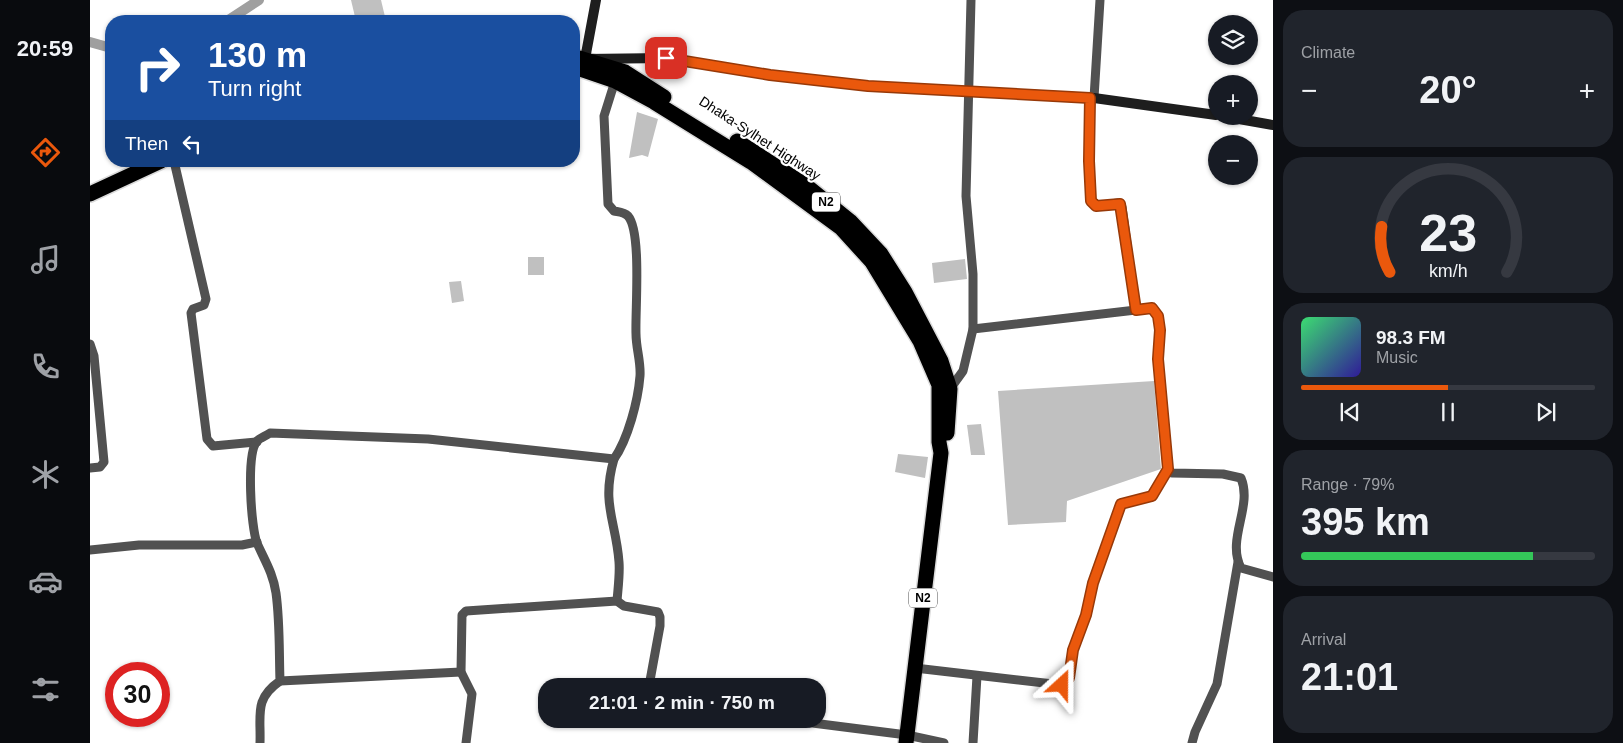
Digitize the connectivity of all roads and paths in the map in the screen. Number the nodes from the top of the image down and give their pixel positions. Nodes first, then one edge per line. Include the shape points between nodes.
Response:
1 (596, 0) edge
2 (971, 0) edge
3 (1100, 0) edge
4 (580, 51) edge
5 (580, 61) edge
6 (580, 62) edge
7 (580, 63) edge
8 (615, 81) junction
9 (969, 91) junction
10 (1092, 98) junction
11 (1208, 114) edge
12 (1258, 122) edge
13 (1273, 125) edge
14 (148, 167) edge
15 (175, 167) edge
16 (90, 194) edge
17 (1136, 310) junction
18 (973, 329) junction
19 (90, 344) edge
20 (950, 389) junction
21 (257, 442) junction
22 (941, 452) junction
23 (614, 460) junction
24 (90, 468) edge
25 (1168, 469) junction
26 (256, 542) junction
27 (90, 550) edge
28 (1238, 562) junction
29 (1273, 578) edge
30 (617, 601) junction
31 (915, 668) junction
32 (461, 672) junction
33 (977, 676) junction
34 (650, 678) edge
35 (280, 681) junction
36 (826, 726) edge
37 (906, 739) edge
38 (260, 743) edge
39 (466, 743) edge
40 (944, 743) edge
41 (973, 743) edge
42 (1192, 743) edge

1 - 4 street
2 - 9 street
3 - 10 street
5 - 9 street via 666,58 770,75 868,86
6 - 20 highway, Dhaka-Sylhet Highway / N2 via 625,72 778,167 850,220 881,254 905,292 941,361
7 - 8 highway, Dhaka-Sylhet Highway / N2
8 - 22 highway, Dhaka-Sylhet Highway / N2 via 751,162 841,228 872,262 920,342 939,385
8 - 23 street via 604,116 608,204 614,211 629,217 633,231 640,374 624,446
9 - 10 street
9 - 18 street via 966,196 973,274
10 - 11 street
10 - 17 street via 1091,201 1096,206 1118,203 1122,207
12 - 13 street
14 - 16 highway
15 - 21 street via 206,299 204,305 191,313 207,439 213,446
17 - 18 street
17 - 25 street via 1152,308 1158,316 1158,359
18 - 20 street via 963,371
19 - 24 street via 94,356 104,462 100,467
20 - 22 highway, Dhaka-Sylhet Highway / N2 via 946,444
21 - 23 street via 270,433 428,439
21 - 26 street via 253,452 250,501
22 - 31 highway, Dhaka-Sylhet Highway / N2
23 - 30 street via 607,500 619,562
25 - 28 street via 1172,473 1222,474 1242,478 1244,500 1236,541
25 - 33 street via 1152,496 1121,504 1093,583 1067,682 1062,685
26 - 27 street via 242,545 139,545
26 - 35 street via 270,566 276,592
28 - 29 street via 1241,568
28 - 42 street via 1217,684
30 - 32 street via 466,611 462,615
30 - 34 street via 624,606 658,612 660,617
31 - 33 street
31 - 37 highway, Dhaka-Sylhet Highway / N2
32 - 35 street
32 - 39 street via 472,694
33 - 41 street
35 - 38 street via 262,698
36 - 37 street
37 - 40 street

